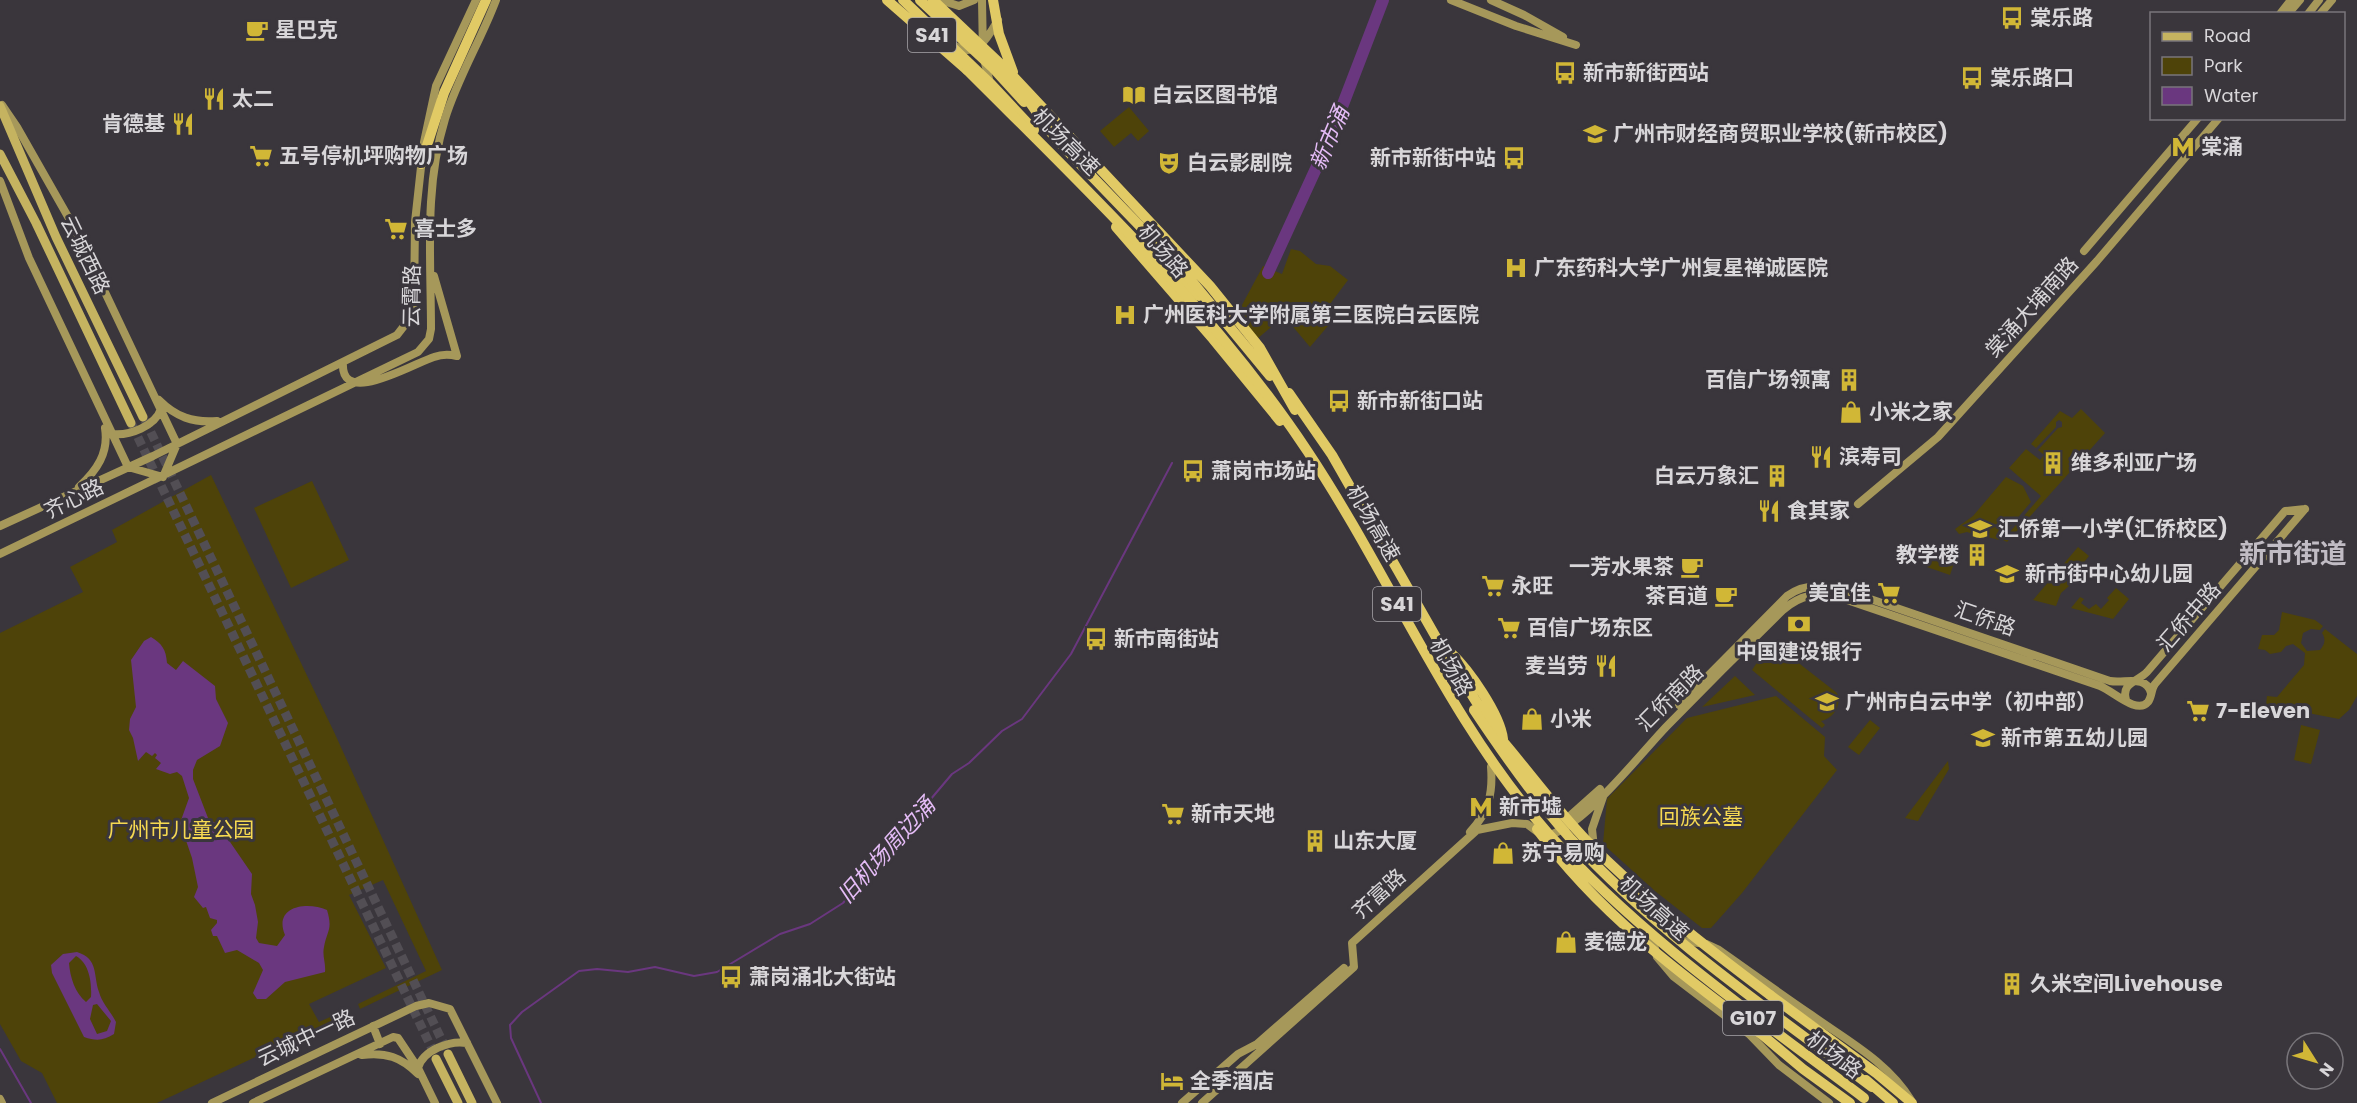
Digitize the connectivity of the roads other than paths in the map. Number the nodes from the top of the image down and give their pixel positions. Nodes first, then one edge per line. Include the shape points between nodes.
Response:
1 (476, 0) edge
2 (486, 0) edge
3 (496, 0) edge
4 (887, 0) edge
5 (897, 0) edge
6 (903, 0) edge
7 (920, 0) edge
8 (933, 0) edge
9 (940, 0) edge
10 (974, 0) edge
11 (982, 0) edge
12 (993, 0) edge
13 (998, 0) edge
14 (1451, 0) edge
15 (1491, 0) edge
16 (2319, 0) edge
17 (2332, 0) edge
18 (2297, 1) edge
19 (950, 11) junction
20 (2283, 12) edge
21 (2309, 12) edge
22 (2322, 12) edge
23 (998, 20) junction
24 (933, 27) junction
25 (982, 44) junction
26 (951, 45) junction
27 (967, 70) junction
28 (990, 83) junction
29 (1023, 88) junction
30 (1007, 101) junction
31 (0, 104) edge
32 (2196, 120) edge
33 (2216, 120) edge
34 (0, 154) edge
35 (421, 164) junction
36 (0, 181) edge
37 (2084, 251) dead end
38 (431, 267) junction
39 (1230, 323) junction
40 (343, 363) junction
41 (356, 384) junction
42 (156, 398) junction
43 (161, 409) junction
44 (1295, 410) junction
45 (237, 414) junction
46 (143, 417) tunnel mouth
47 (104, 418) junction
48 (131, 423) tunnel mouth
49 (112, 434) junction
50 (177, 444) junction
51 (153, 456) joint
52 (128, 467) junction
53 (163, 477) junction
54 (73, 493) junction
55 (1858, 504) dead end
56 (0, 526) edge
57 (0, 554) edge
58 (1824, 590) junction
59 (2133, 681) junction
60 (2151, 693) junction
61 (2126, 700) junction
62 (1474, 710) junction
63 (1484, 749) junction
64 (1491, 766) junction
65 (1605, 792) junction
66 (1564, 825) junction
67 (1546, 836) junction
68 (1557, 849) junction
69 (1596, 861) junction
70 (1653, 940) junction
71 (1684, 941) junction
72 (373, 1026) junction
73 (467, 1043) junction
74 (380, 1044) junction
75 (448, 1054) tunnel mouth
76 (353, 1056) junction
77 (436, 1059) tunnel mouth
78 (418, 1068) junction
79 (424, 1081) junction
80 (1870, 1083) junction
81 (1861, 1101) edge
82 (1184, 1102) edge
83 (212, 1103) edge
84 (253, 1103) edge
85 (435, 1103) edge
86 (458, 1103) edge
87 (472, 1103) edge
88 (497, 1103) edge
89 (1202, 1103) edge
90 (1829, 1103) edge
91 (1893, 1103) edge
92 (1912, 1103) edge

1 - 35 main road, 云霄路 via 436,86
2 - 35 highway via 444,93
3 - 38 main road, 云霄路 via 459,82 441,134 430,201
4 - 27 highway
5 - 27 highway, 机场高速 / S41
6 - 24 highway, 机场路
7 - 39 highway, bridge via 992,67 1151,247
8 - 44 highway, bridge via 1011,74 1210,286 1260,348
9 - 10 main road via 959,6
9 - 19 main road
11 - 25 main road
12 - 44 highway, 机场高速 / S41, bridge via 999,34 1012,69 1043,123 1204,295
13 - 23 main road
14 - 15 main road via 1576,45
16 - 21 main road
17 - 22 main road
18 - 20 main road
19 - 24 highway via 947,24
19 - 25 main road
23 - 25 main road
23 - 29 main road via 998,35 1008,64
24 - 26 highway, 机场路
25 - 26 main road via 969,51
25 - 28 main road
25 - 29 main road
26 - 28 highway, 机场路
27 - 63 highway, 机场高速 / S41, bridge via 1172,278 1253,375 1335,495 1438,678
28 - 30 highway, 机场路
29 - 30 highway via 1006,83 1002,90
29 - 39 main road, 机场路 via 1175,254
30 - 64 highway, 机场路 via 1213,339 1293,438 1342,515 1448,701
31 - 42 main road via 75,229
31 - 46 main road, 云城西路 via 42,206
32 - 37 main road, 棠涌大埔南路
33 - 55 main road, 棠涌大埔南路 via 2097,261 1938,437
34 - 48 main road, 云城西路
35 - 40 main road, 云霄路 via 415,222 416,293 411,317 397,335
36 - 47 main road via 29,258
38 - 41 main road, 云霄路 via 431,329 425,346
38 - 41 main road via 457,356 432,357 383,378
39 - 66 highway, 机场路 via 1318,432 1442,646 1463,666 1492,710 1503,745
40 - 41 main road via 346,379
40 - 45 main road, 云霄路
41 - 53 main road, 云霄路
42 - 43 main road
42 - 45 main road via 175,414 192,420 222,420
43 - 49 main road via 152,422 130,432
43 - 50 main road
44 - 62 highway, 机场高速 / S41 via 1349,493
45 - 50 main road, 云霄路
47 - 49 main road
47 - 54 main road via 104,454
49 - 52 main road
50 - 51 main road, 云霄路
50 - 53 main road
51 - 52 main road, 齐心路
52 - 53 main road
52 - 54 main road, 齐心路
53 - 57 main road, 齐心路
54 - 56 main road, 齐心路
58 - 59 main road, 汇侨路 via 1860,595 2110,681
58 - 61 main road, 汇侨路 via 2100,686
58 - 65 main road, 汇侨南路 via 1801,597 1783,610
58 - 66 main road, 汇侨南路 via 1802,588 1780,603
59 - 60 main road via 2146,683
59 - 60 main road, 汇侨中路 via 2144,675 2285,511 2305,509
59 - 61 main road via 2126,687
60 - 61 main road via 2148,702 2140,707
62 - 91 highway, 机场高速 / S41, bridge via 1554,819 1625,893 1716,969
62 - 92 highway, bridge via 1604,857 1696,939
63 - 81 highway, 机场高速 / S41, bridge via 1547,832 1596,883 1644,927
63 - 81 highway, bridge via 1545,841 1586,888 1669,963 1803,1069
64 - 67 highway, 机场路
64 - 82 main road, 齐富路 via 1492,795 1474,828 1349,942 1349,963
65 - 66 main road, 汇侨南路
65 - 69 main road via 1592,829
66 - 67 main road, 汇侨南路
66 - 69 highway, 机场路
67 - 68 highway, 机场路
68 - 70 highway, 机场路
68 - 89 main road, 齐富路 via 1532,826 1506,823 1476,830 1352,943 1354,967
69 - 71 highway, 机场路
70 - 81 highway, 机场路 / G107
70 - 90 main road via 1661,963 1673,976 1749,1034 1779,1065
71 - 80 highway, 机场路 / G107
71 - 92 main road via 1719,950 1839,1033 1891,1072
72 - 73 main road, 云城中一路 via 429,1003 450,1009
72 - 74 main road
72 - 83 main road, 云城中一路
73 - 78 main road via 452,1042 427,1054
73 - 88 main road
74 - 76 main road, 云城中一路
74 - 78 main road via 398,1038
75 - 87 main road
76 - 79 main road via 377,1053 396,1057
76 - 84 main road, 云城中一路
77 - 86 main road
78 - 79 main road
79 - 85 main road
80 - 91 highway, 机场路 / G107
80 - 92 main road

